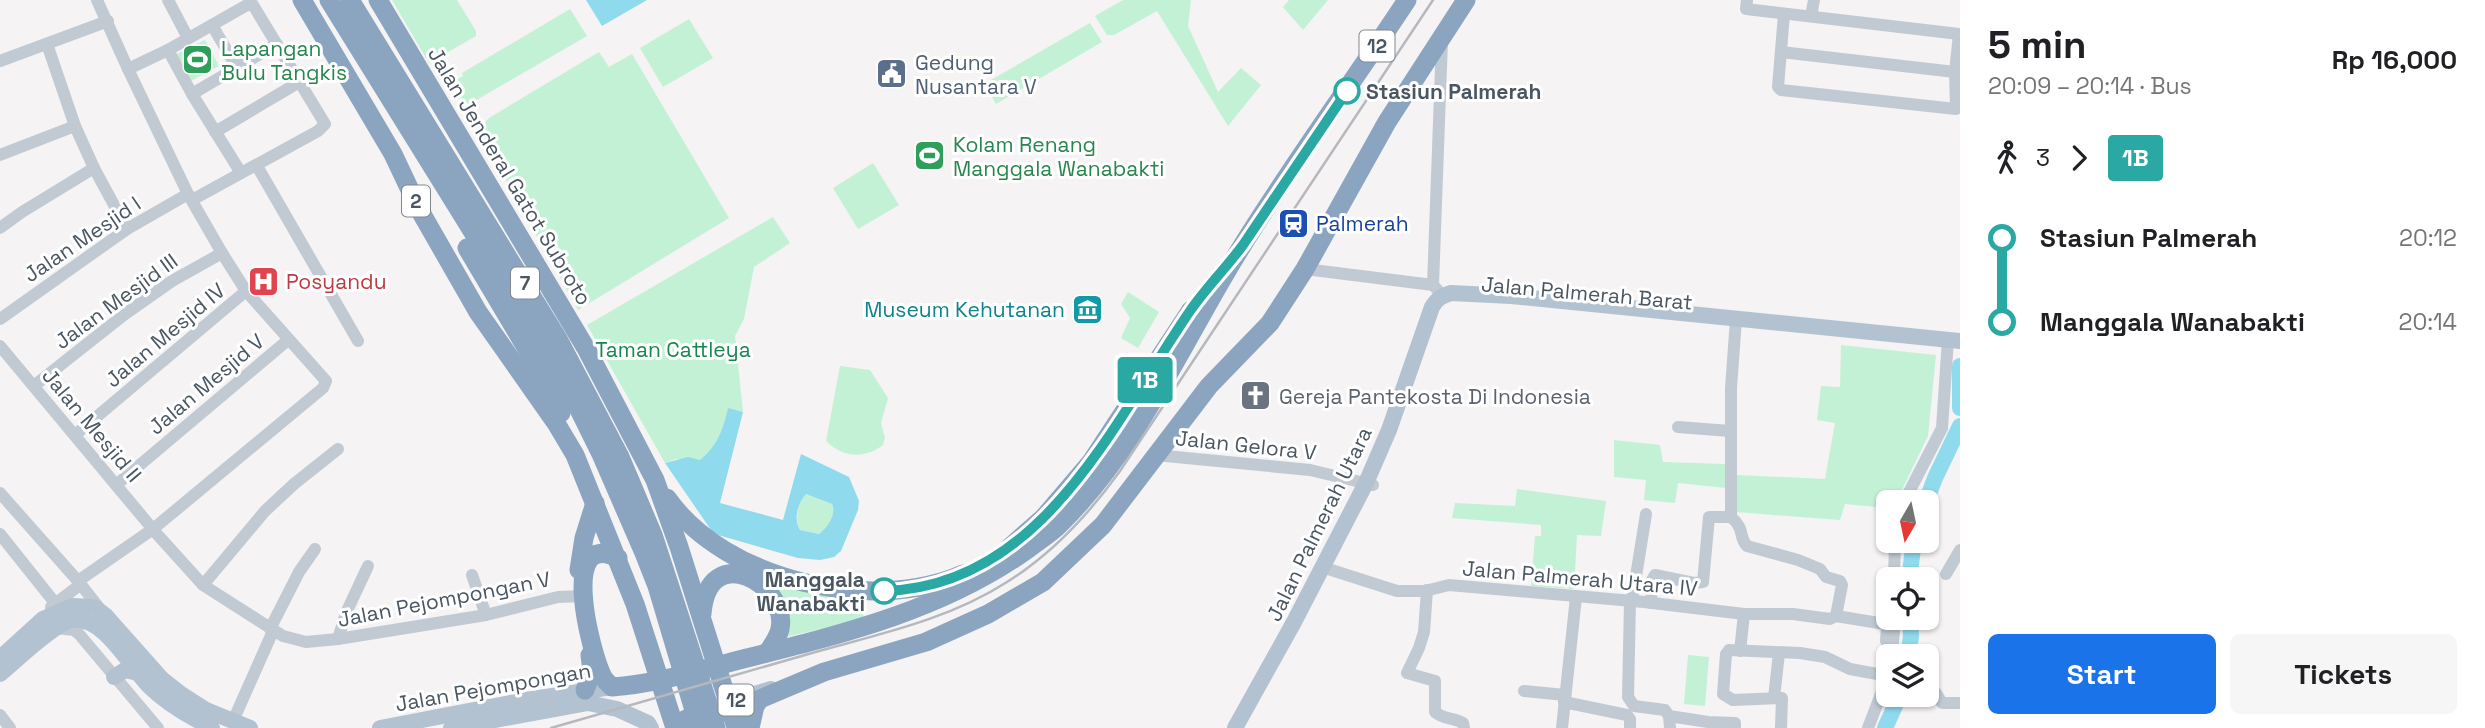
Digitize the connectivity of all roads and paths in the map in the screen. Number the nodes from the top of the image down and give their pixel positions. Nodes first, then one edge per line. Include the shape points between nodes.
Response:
1 (97, 0) edge
2 (168, 0) edge
3 (302, 0) edge
4 (329, 0) edge
5 (351, 0) edge
6 (378, 0) edge
7 (1407, 0) edge
8 (1466, 0) edge
9 (1814, 0) edge
10 (246, 3) edge
11 (1746, 5) edge
12 (1784, 14) junction
13 (1811, 16) junction
14 (108, 20) junction
15 (212, 24) junction
16 (1960, 34) edge
17 (188, 38) junction
18 (1442, 39) junction
19 (47, 44) junction
20 (277, 44) junction
21 (168, 50) junction
22 (1781, 52) junction
23 (0, 61) edge
24 (237, 68) junction
25 (128, 69) junction
26 (1955, 72) junction
27 (376, 77) junction
28 (301, 81) junction
29 (192, 94) junction
30 (75, 126) junction
31 (215, 132) junction
32 (0, 155) edge
33 (257, 166) junction
34 (94, 168) junction
35 (241, 173) junction
36 (190, 197) junction
37 (0, 228) edge
38 (127, 229) junction
39 (222, 253) junction
40 (1305, 269) junction
41 (1438, 291) junction
42 (246, 292) junction
43 (1438, 312) joint
44 (0, 319) edge
45 (1736, 323) junction
46 (288, 340) junction
47 (358, 341) dead end
48 (1954, 344) edge
49 (0, 346) edge
50 (1417, 359) junction
51 (35, 385) junction
52 (1678, 427) dead end
53 (1730, 431) junction
54 (75, 435) junction
55 (338, 449) dead end
56 (575, 455) junction
57 (1155, 455) junction
58 (655, 480) junction
59 (1370, 484) junction
60 (116, 485) junction
61 (1910, 490) edge
62 (0, 493) edge
63 (595, 503) junction
64 (1646, 514) dead end
65 (1731, 517) junction
66 (153, 529) junction
67 (0, 534) edge
68 (315, 549) dead end
69 (1960, 550) edge
70 (618, 558) junction
71 (1001, 561) junction
72 (368, 566) dead end
73 (1327, 568) junction
74 (1946, 574) dead end
75 (472, 575) dead end
76 (80, 582) junction
77 (663, 584) junction
78 (203, 585) junction
79 (1427, 590) junction
80 (580, 596) junction
81 (1576, 597) junction
82 (1631, 601) junction
83 (55, 603) junction
84 (1651, 603) junction
85 (1744, 614) junction
86 (486, 615) junction
87 (96, 616) junction
88 (1836, 616) junction
89 (702, 617) junction
90 (50, 624) junction
91 (272, 630) junction
92 (338, 639) junction
93 (1888, 644) edge
94 (1740, 651) junction
95 (767, 653) junction
96 (1779, 653) junction
97 (0, 658) edge
98 (824, 672) junction
99 (138, 673) junction
100 (0, 674) edge
101 (1876, 676) edge
102 (114, 677) junction
103 (612, 687) junction
104 (585, 690) junction
105 (1524, 691) dead end
106 (1774, 698) junction
107 (1939, 698) edge
108 (1564, 699) junction
109 (1732, 699) junction
110 (1253, 702) junction
111 (1960, 703) edge
112 (1876, 707) edge
113 (0, 715) edge
114 (233, 721) junction
115 (1669, 722) edge
116 (650, 726) edge
117 (1735, 726) edge
118 (10, 728) edge
119 (158, 728) edge
120 (212, 728) edge
121 (250, 728) edge
122 (380, 728) edge
123 (450, 728) edge
124 (675, 728) edge
125 (700, 728) edge
126 (716, 728) edge
127 (736, 728) edge
128 (749, 728) edge
129 (1235, 728) edge
130 (1242, 728) edge
131 (1464, 728) edge
132 (1562, 728) edge
133 (1630, 728) edge
134 (1781, 728) edge
135 (1868, 728) edge

1 - 14 street
2 - 17 street
3 - 56 highway, 2 via 478,312
4 - 27 highway, 7
5 - 77 highway, 7 via 558,339 620,457 653,535
6 - 58 highway, Jalan Jenderal Gatot Subroto via 587,350
7 - 71 highway, 12 via 1241,246 1131,436 1092,491 1057,528
8 - 18 highway, 12
9 - 13 street
10 - 15 street
10 - 20 street via 256,6
11 - 12 street
12 - 13 street
12 - 22 street
13 - 16 street
14 - 19 street
14 - 25 street
15 - 17 street
15 - 24 street
16 - 26 street
17 - 21 street
18 - 40 highway, 12 via 1387,122
18 - 41 street
19 - 23 street
19 - 30 street
20 - 24 street
20 - 28 street
21 - 25 street
21 - 29 street
22 - 26 street
22 - 26 street via 1778,87 1782,90 1953,110 1957,107
24 - 29 street
25 - 36 street
27 - 56 highway via 399,128 543,376
27 - 77 highway, 7 via 564,379
28 - 31 street
28 - 33 street, Jalan Mesjid I via 325,126
29 - 31 street
30 - 32 street
30 - 34 street
31 - 35 street
33 - 35 street, Jalan Mesjid I
33 - 47 street
34 - 37 street
34 - 38 street
35 - 36 street, Jalan Mesjid I
36 - 38 street, Jalan Mesjid I
36 - 39 street
38 - 44 street, Jalan Mesjid I
39 - 42 street
39 - 51 street, Jalan Mesjid III via 124,314
40 - 41 street
40 - 57 highway, 12 via 1270,323 1209,386
41 - 45 main road, Jalan Palmerah Barat
41 - 50 main road, Jalan Palmerah Utara
42 - 46 street
42 - 54 street, Jalan Mesjid IV
43 - 45 main road, Jalan Palmerah Barat via 1454,303
43 - 50 main road, Jalan Palmerah Utara
45 - 48 main road, Jalan Palmerah Barat
45 - 53 street
46 - 60 street, Jalan Mesjid V
46 - 66 street via 326,381 323,388
48 - 61 street via 1942,428
49 - 51 street, Jalan Mesjid II
50 - 59 main road, Jalan Palmerah Utara
51 - 54 street, Jalan Mesjid II
52 - 53 street
53 - 65 street
54 - 60 street, Jalan Mesjid II
55 - 78 street via 265,511
56 - 63 highway, 2
57 - 59 street, Jalan Gelora V via 1310,470
57 - 98 highway, 12 via 1103,524 1043,582 926,642
58 - 71 highway via 685,520 716,547 798,580 846,588 912,590
58 - 89 highway, Jalan Jenderal Gatot Subroto
59 - 73 main road, Jalan Palmerah Utara
60 - 66 street, Jalan Mesjid II
62 - 76 street
63 - 70 highway, 2
63 - 80 highway via 582,550
64 - 82 street
65 - 84 street via 1709,517 1703,582 1655,575
65 - 88 street via 1740,526 1747,546 1798,560 1840,581
66 - 76 street
66 - 78 street, Jalan Mesjid II
67 - 83 street
68 - 91 street
69 - 74 street
70 - 80 highway via 598,553 587,560
70 - 124 highway, 2
71 - 95 highway, 12 via 928,605
72 - 92 street
73 - 79 street, Jalan Palmerah Utara IV via 1397,591
73 - 110 main road, Jalan Palmerah Utara
75 - 86 street
76 - 83 street
76 - 87 street
77 - 125 highway, 7
77 - 126 highway, 7
78 - 91 street, Jalan Pejompongan V
79 - 81 street, Jalan Palmerah Utara IV via 1449,585
79 - 131 street via 1424,632 1407,673 1434,680 1435,712 1459,720
80 - 86 street, Jalan Pejompongan V via 547,599
80 - 103 highway via 601,673
80 - 104 highway via 592,664
81 - 82 street, Jalan Palmerah Utara IV
81 - 108 street
82 - 84 street, Jalan Palmerah Utara IV
82 - 115 street via 1628,697 1634,706 1663,709
83 - 90 street via 47,611
84 - 85 street, Jalan Palmerah Utara IV
85 - 88 street, Jalan Palmerah Utara IV
85 - 94 street
86 - 92 street, Jalan Pejompongan V
87 - 90 main road via 87,605 72,606
87 - 99 main road
87 - 114 main road via 162,679 206,710
88 - 93 street, Jalan Palmerah Utara IV via 1885,624
89 - 95 highway via 707,588 715,579 731,573 755,581 774,599 779,617 778,635
89 - 127 highway, Jalan Jenderal Gatot Subroto
90 - 97 main road
90 - 100 main road
90 - 102 street via 74,629
91 - 92 street, Jalan Pejompongan V via 306,642
91 - 114 street
94 - 96 street
94 - 109 street via 1730,649 1726,654 1722,692
95 - 103 highway, 12 via 634,686
96 - 101 street via 1825,657 1843,668
96 - 106 street
98 - 116 main road, 12
98 - 128 highway via 760,699
99 - 102 main road via 125,670
99 - 120 main road via 187,715
102 - 119 street
103 - 104 main road, Jalan Pejompongan
104 - 122 main road, Jalan Pejompongan
105 - 108 street
106 - 109 street
106 - 134 street via 1783,700
107 - 111 street via 1942,703
108 - 132 street
108 - 133 street via 1627,715
109 - 117 street
110 - 129 main road, Jalan Palmerah Utara
110 - 130 main road, Jalan Palmerah Utara
112 - 135 street
113 - 118 street
114 - 121 main road
115 - 117 street
116 - 123 main road, Jalan Pejompongan via 617,709 588,703
124 - 128 highway via 679,722 724,711 738,713

